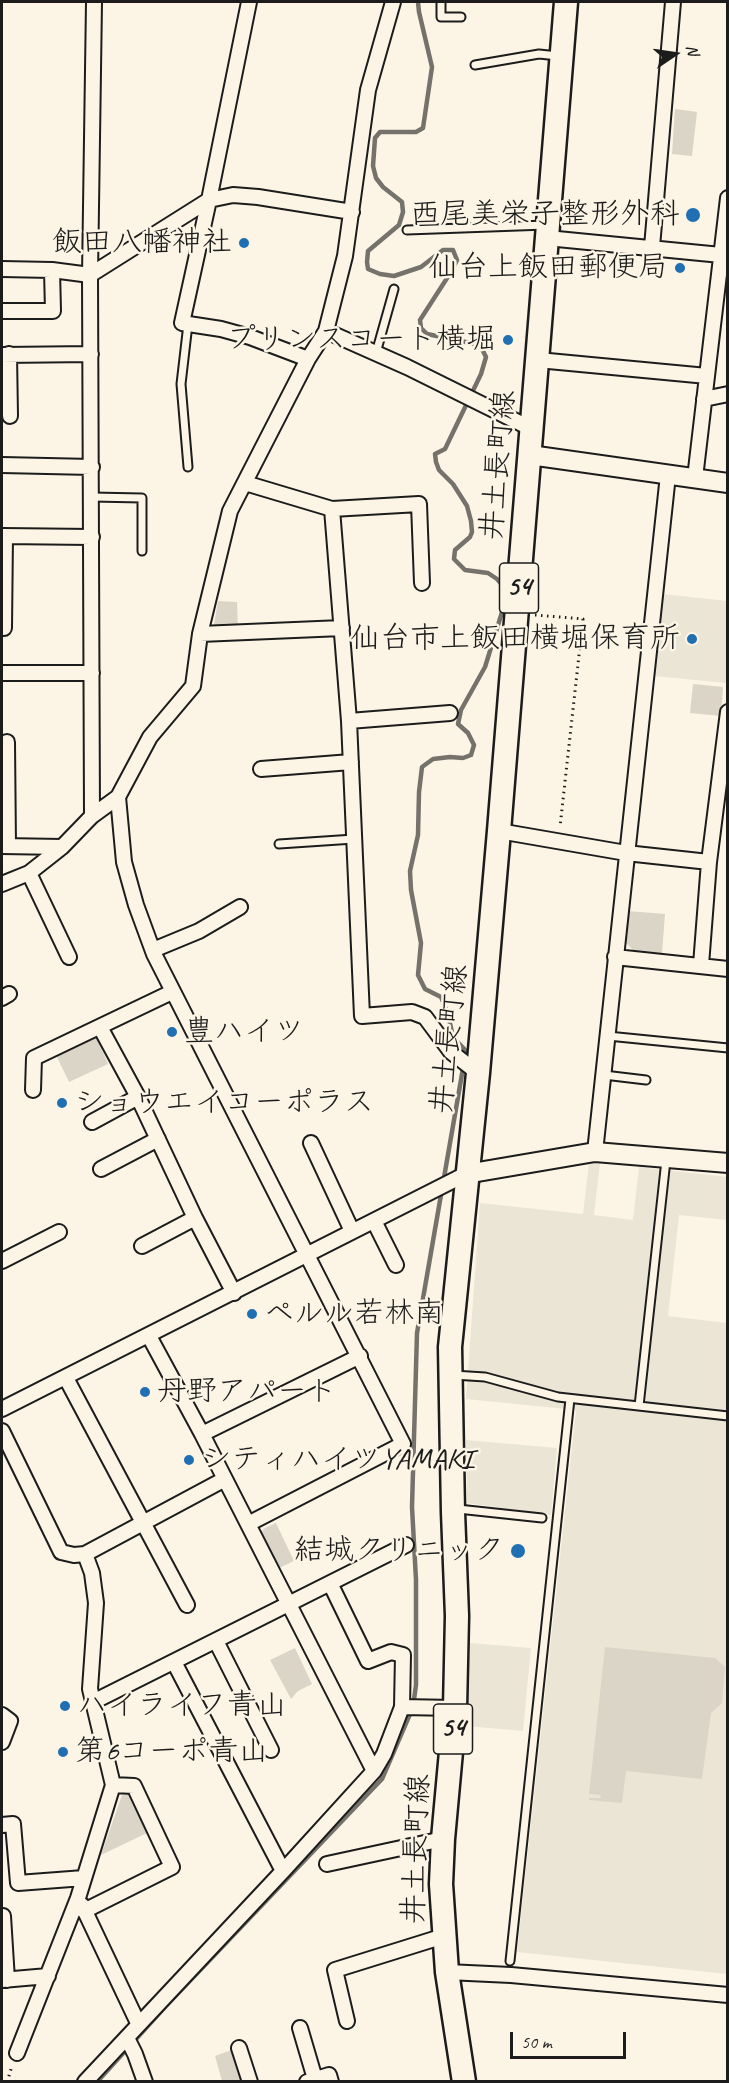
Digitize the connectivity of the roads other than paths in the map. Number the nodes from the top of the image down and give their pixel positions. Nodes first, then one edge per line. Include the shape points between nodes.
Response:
1 (93, 2) edge
2 (249, 2) edge
3 (393, 2) edge
4 (441, 2) edge
5 (566, 2) edge
6 (673, 2) edge
7 (461, 17) dead end
8 (561, 56) junction
9 (475, 65) dead end
10 (728, 198) edge
11 (209, 200) junction
12 (352, 212) junction
13 (407, 230) dead end
14 (548, 231) junction
15 (652, 247) junction
16 (721, 255) junction
17 (2, 269) edge
18 (52, 270) junction
19 (90, 275) junction
20 (394, 289) dead end
21 (2, 310) edge
22 (188, 324) junction
23 (326, 331) junction
24 (376, 353) junction
25 (91, 354) junction
26 (5, 355) edge
27 (308, 359) junction
28 (538, 360) junction
29 (707, 376) junction
30 (728, 394) edge
31 (704, 399) junction
32 (10, 416) dead end
33 (532, 429) junction
34 (530, 455) junction
35 (2, 465) edge
36 (92, 467) junction
37 (188, 467) dead end
38 (668, 474) junction
39 (695, 478) junction
40 (244, 483) junction
41 (728, 483) edge
42 (92, 497) junction
43 (332, 509) junction
44 (3, 536) edge
45 (92, 537) junction
46 (142, 550) dead end
47 (422, 583) dead end
48 (3, 607) edge
49 (4, 628) dead end
50 (342, 628) junction
51 (200, 634) junction
52 (2, 673) edge
53 (92, 673) junction
54 (728, 712) edge
55 (450, 713) dead end
56 (727, 717) edge
57 (349, 721) junction
58 (7, 742) dead end
59 (351, 762) junction
60 (261, 769) dead end
61 (5, 770) edge
62 (723, 784) edge
63 (118, 798) junction
64 (92, 816) junction
65 (499, 831) junction
66 (354, 839) junction
67 (279, 844) dead end
68 (5, 846) edge
69 (62, 847) junction
70 (626, 853) junction
71 (709, 862) junction
72 (29, 873) junction
73 (2, 884) edge
74 (240, 907) dead end
75 (153, 950) junction
76 (69, 957) dead end
77 (615, 957) junction
78 (700, 965) junction
79 (728, 969) edge
80 (172, 992) junction
81 (100, 1027) junction
82 (608, 1036) junction
83 (728, 1048) edge
84 (475, 1072) junction
85 (604, 1075) junction
86 (646, 1080) dead end
87 (33, 1090) dead end
88 (138, 1097) junction
89 (92, 1122) dead end
90 (158, 1139) junction
91 (311, 1143) dead end
92 (595, 1152) junction
93 (666, 1157) junction
94 (728, 1164) edge
95 (101, 1169) dead end
96 (466, 1174) junction
97 (195, 1218) junction
98 (374, 1221) junction
99 (352, 1231) junction
100 (59, 1233) dead end
101 (142, 1246) dead end
102 (307, 1255) junction
103 (2, 1261) edge
104 (396, 1265) dead end
105 (234, 1293) junction
106 (150, 1336) junction
107 (360, 1356) junction
108 (450, 1374) junction
109 (66, 1378) junction
110 (570, 1399) junction
111 (639, 1406) junction
112 (2, 1409) edge
113 (728, 1416) edge
114 (2, 1431) edge
115 (202, 1434) junction
116 (225, 1479) junction
117 (453, 1509) junction
118 (542, 1518) dead end
119 (144, 1521) junction
120 (248, 1524) junction
121 (406, 1545) dead end
122 (85, 1554) junction
123 (330, 1583) junction
124 (187, 1605) dead end
125 (289, 1605) junction
126 (216, 1641) junction
127 (174, 1662) junction
128 (93, 1702) junction
129 (411, 1707) junction
130 (455, 1708) junction
131 (2, 1716) edge
132 (2, 1742) edge
133 (271, 1750) dead end
134 (374, 1771) junction
135 (113, 1785) junction
136 (2, 1825) edge
137 (443, 1839) junction
138 (327, 1864) dead end
139 (283, 1871) junction
140 (84, 1878) junction
141 (78, 1898) junction
142 (84, 1911) junction
143 (3, 1916) dead end
144 (444, 1936) junction
145 (510, 1961) dead end
146 (447, 1972) junction
147 (48, 1976) junction
148 (4, 1980) edge
149 (728, 1995) edge
150 (347, 2021) dead end
151 (138, 2023) junction
152 (300, 2028) dead end
153 (131, 2045) junction
154 (239, 2048) dead end
155 (17, 2053) dead end
156 (311, 2080) edge
157 (85, 2082) edge
158 (145, 2082) edge
159 (250, 2082) edge
160 (331, 2082) edge
161 (464, 2082) edge

1 - 19 street
2 - 11 street
3 - 12 street via 368,90
4 - 7 lane via 441,17
5 - 8 main road, 井土長町線 / 54
6 - 15 street
8 - 9 lane via 539,54
8 - 14 main road, 井土長町線 / 54
10 - 16 street
11 - 12 street via 234,195 258,197
11 - 19 street
11 - 22 street via 182,323
12 - 23 street
13 - 14 lane
14 - 15 street
14 - 28 main road, 井土長町線 / 54
15 - 16 street
16 - 29 street
17 - 18 street
18 - 19 street
18 - 21 street via 53,311
19 - 25 street
20 - 24 lane
22 - 27 street via 250,337
22 - 37 lane via 181,384
23 - 24 street
23 - 27 street
24 - 33 street
25 - 26 street
25 - 36 street
26 - 32 street
27 - 40 street
28 - 29 street
28 - 33 main road, 井土長町線 / 54
29 - 31 street
30 - 31 street
31 - 39 street
33 - 34 main road, 井土長町線 / 54
34 - 38 street
34 - 65 main road, 井土長町線 / 54
35 - 36 street
36 - 42 street
38 - 39 street
38 - 70 street
39 - 41 street
40 - 43 street
40 - 51 street via 230,511
42 - 45 street
42 - 46 lane via 142,498
43 - 47 street via 419,504
43 - 50 street
44 - 45 street
44 - 48 street
45 - 53 street
48 - 49 street
50 - 51 street
50 - 57 street
51 - 63 street via 193,686 150,737
52 - 53 street
53 - 64 street
54 - 56 street
55 - 57 street
56 - 62 street
57 - 59 street
58 - 61 street
59 - 60 street
59 - 66 street
61 - 68 street
62 - 71 street
63 - 64 street
63 - 75 street via 124,862
64 - 69 street
65 - 70 street
65 - 84 main road, 井土長町線 / 54
66 - 67 lane
66 - 84 street via 362,1016 412,1012 425,1017 456,1056
68 - 69 street
69 - 72 street
70 - 71 street
70 - 77 street
71 - 78 street
72 - 73 street
72 - 76 street
74 - 75 street via 199,931
75 - 80 street
77 - 78 street
77 - 82 street
78 - 79 street
80 - 81 street
80 - 102 street
81 - 87 street via 34,1058
81 - 88 street
82 - 83 lane
82 - 85 street
84 - 96 main road, 井土長町線 / 54
85 - 86 lane
85 - 92 street
88 - 89 street
88 - 90 street
90 - 95 street
90 - 97 street
91 - 99 street
92 - 93 street
92 - 96 street
93 - 94 street
93 - 111 lane
96 - 98 street
96 - 108 main road, 井土長町線 / 54
97 - 101 street
97 - 105 street
98 - 99 street
98 - 104 street
99 - 102 street
100 - 103 street
102 - 105 street
102 - 107 street
105 - 106 street
106 - 109 street
106 - 115 street
107 - 115 street
107 - 120 street via 403,1444
108 - 110 lane via 485,1377
108 - 117 main road, 井土長町線 / 54
109 - 112 street
109 - 119 street
110 - 111 lane
110 - 145 lane
111 - 113 lane
114 - 122 street via 61,1552
115 - 116 street
116 - 119 street
116 - 120 street
117 - 118 lane
117 - 130 main road, 井土長町線 / 54
119 - 122 street
119 - 124 street
120 - 125 street
121 - 123 street
122 - 128 street via 96,1603 90,1689
123 - 125 street
123 - 129 street via 368,1661 391,1652 403,1655
125 - 126 street
125 - 134 street
126 - 127 street
126 - 133 street
127 - 128 street
127 - 139 street
128 - 135 street
129 - 130 street
129 - 134 street
130 - 137 main road, 井土長町線 / 54
131 - 132 street via 10,1721
134 - 139 street
135 - 140 street
135 - 142 street via 134,1786 172,1867
136 - 140 street via 13,1824 18,1883
137 - 138 street
137 - 144 main road, 井土長町線 / 54
139 - 151 street
140 - 141 street
141 - 142 street
141 - 147 street
142 - 151 street
143 - 148 street
144 - 146 main road, 井土長町線 / 54
144 - 150 street via 335,1970
146 - 149 street
146 - 161 main road, 井土長町線 / 54
147 - 148 street
147 - 155 street
151 - 153 street
152 - 156 street
153 - 157 street
153 - 158 street
154 - 159 street
156 - 160 street via 329,2075

